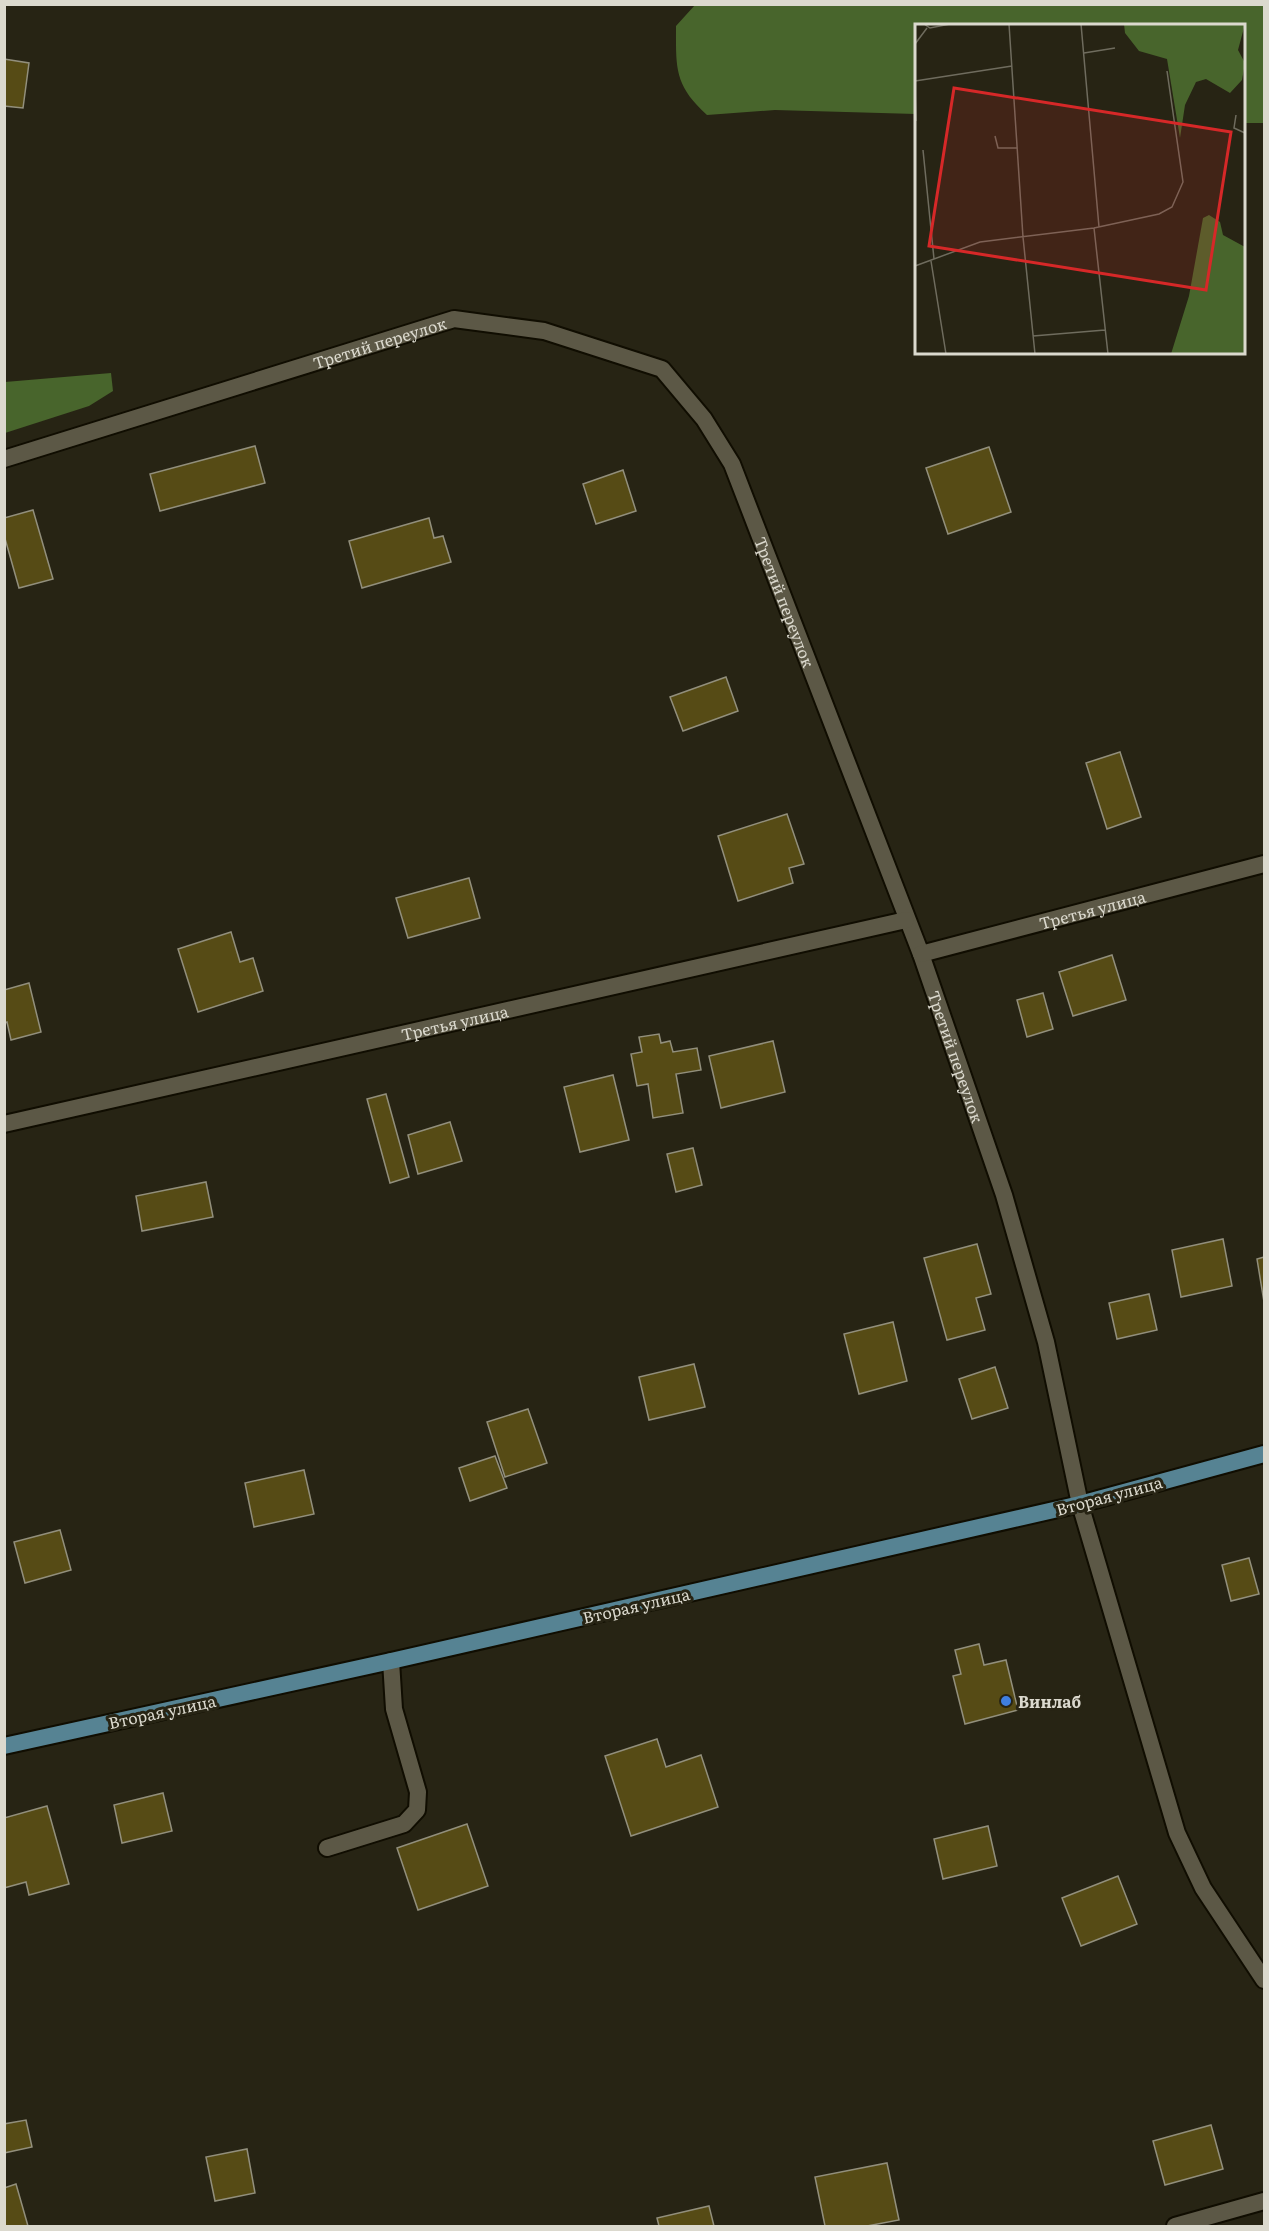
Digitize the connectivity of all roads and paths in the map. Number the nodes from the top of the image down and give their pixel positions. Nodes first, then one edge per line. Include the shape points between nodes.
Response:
1 (4, 459) edge
2 (1264, 864) edge
3 (906, 920) junction
4 (921, 954) junction
5 (4, 1124) edge
6 (1264, 1454) edge
7 (1080, 1504) junction
8 (391, 1661) junction
9 (4, 1746) edge
10 (327, 1848) dead end
11 (1264, 1980) edge
12 (1264, 2201) edge
13 (1175, 2226) edge

1 - 3 street, Третий переулок via 454,320 544,331 662,369 704,419 732,464
2 - 4 street, Третья улица
3 - 4 street, Третий переулок
3 - 5 street, Третья улица
4 - 7 street, Третий переулок via 1004,1195 1046,1342
6 - 7 main road, Вторая улица
7 - 8 main road, Вторая улица
7 - 11 street, Третий переулок via 1178,1833 1203,1888
8 - 9 main road, Вторая улица
8 - 10 street via 394,1709 418,1792 417,1810 404,1824
12 - 13 street

